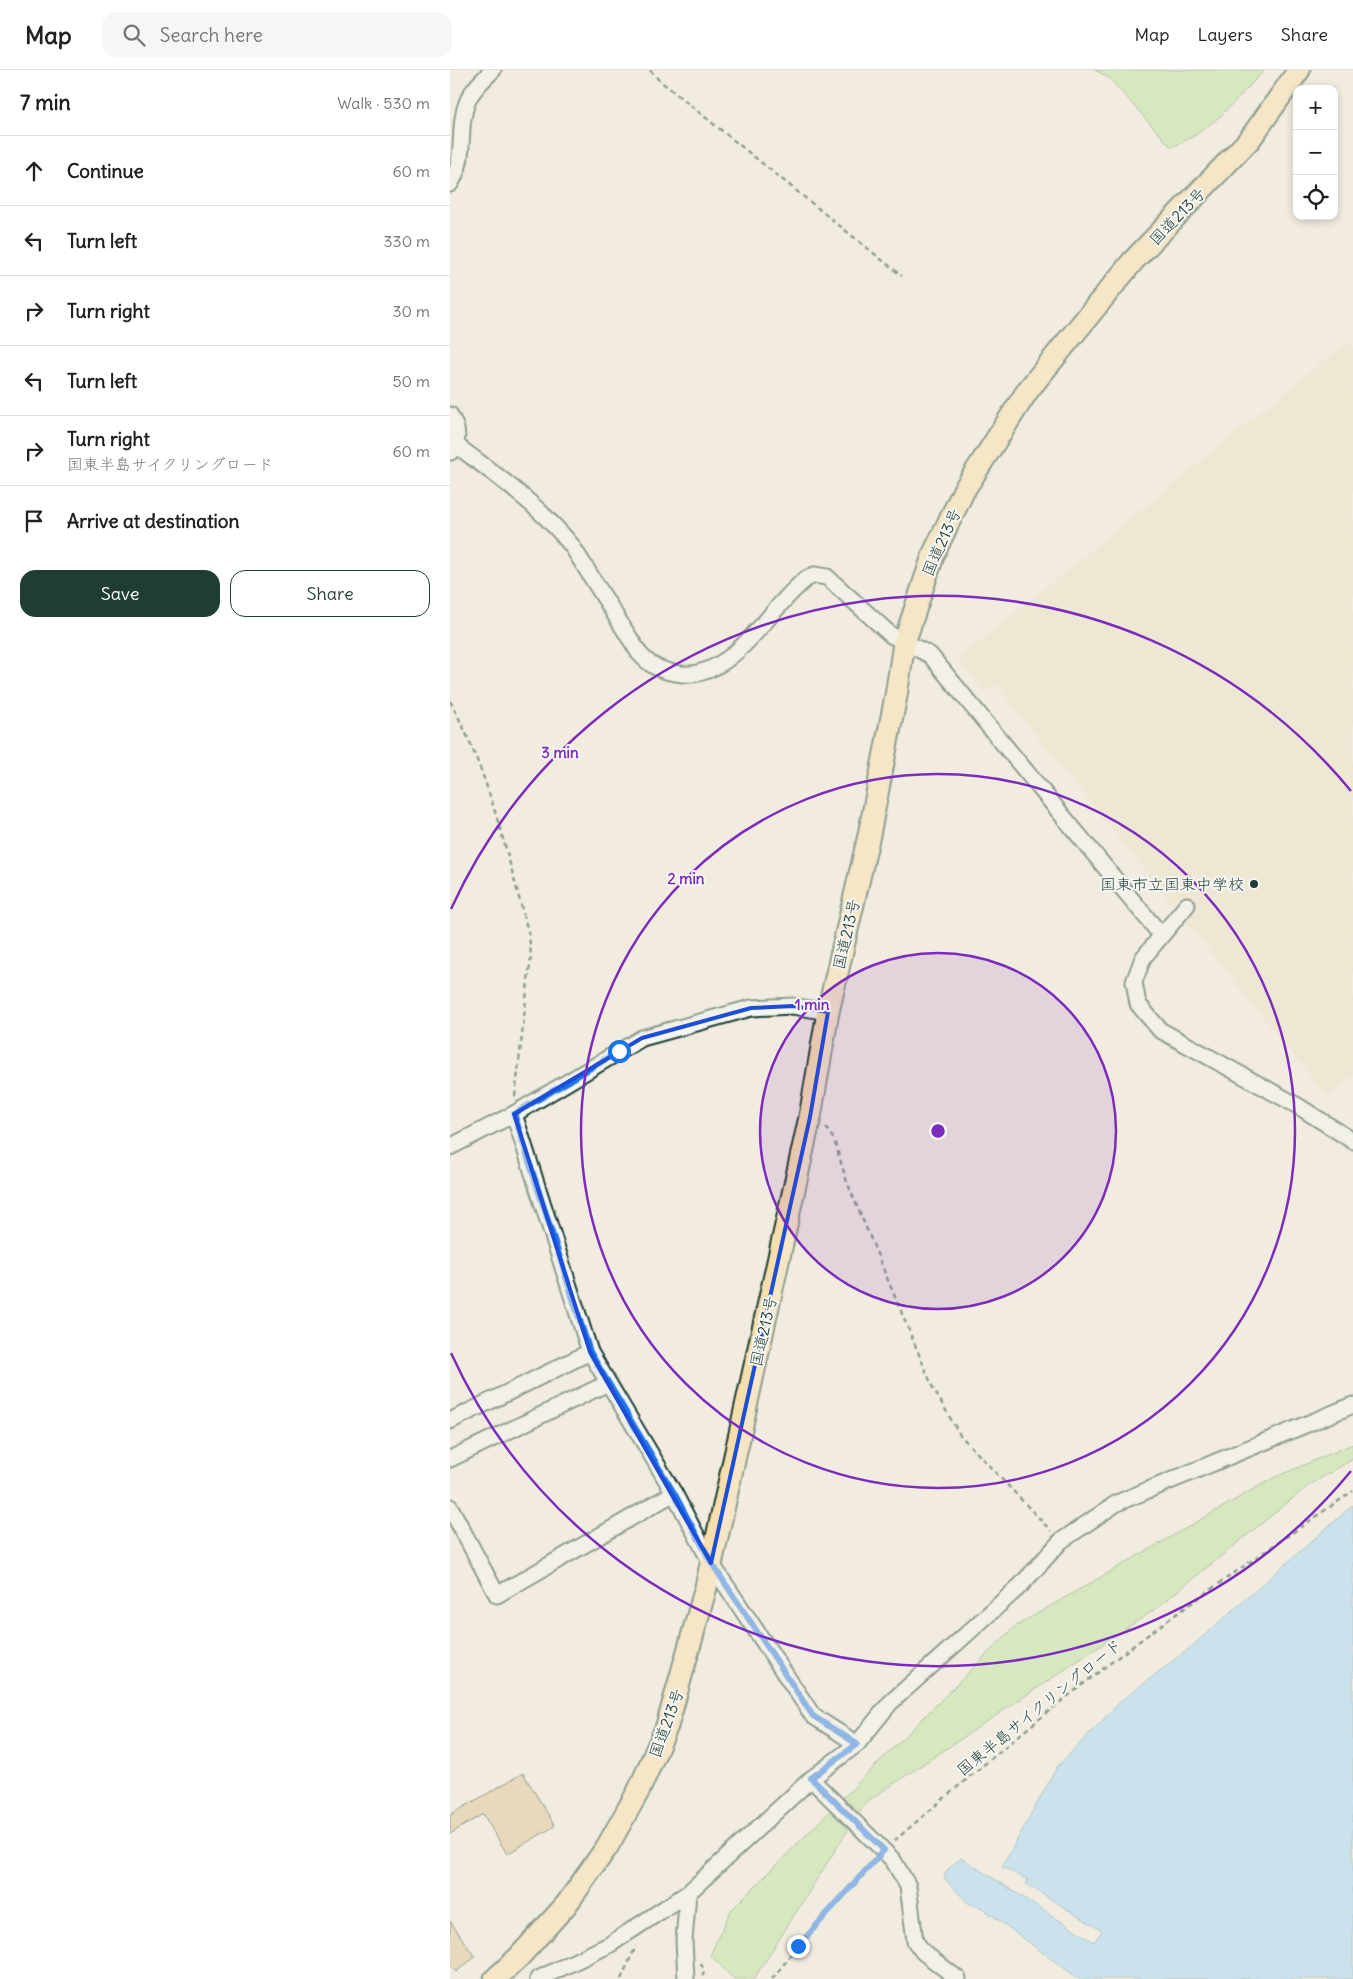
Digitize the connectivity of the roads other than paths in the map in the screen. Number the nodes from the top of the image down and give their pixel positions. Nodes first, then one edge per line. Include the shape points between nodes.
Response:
1 (493, 70) edge
2 (1299, 70) edge
3 (450, 184) edge
4 (450, 415) edge
5 (453, 449) edge
6 (904, 642) junction
7 (1188, 905) dead end
8 (1161, 935) junction
9 (828, 1012) junction
10 (514, 1114) junction
11 (1353, 1141) edge
12 (450, 1147) edge
13 (590, 1352) junction
14 (608, 1383) junction
15 (1353, 1405) edge
16 (450, 1422) edge
17 (450, 1459) edge
18 (674, 1493) junction
19 (450, 1507) edge
20 (711, 1562) junction
21 (857, 1744) junction
22 (811, 1778) junction
23 (688, 1893) junction
24 (495, 1979) edge
25 (538, 1979) edge
26 (686, 1979) edge
27 (958, 1979) edge

1 - 3 street via 467,102 459,168
2 - 6 highway, 国道213号 via 1250,139 1134,261 1028,390 964,490 934,553
4 - 5 street via 458,434
5 - 6 street via 529,501 561,532 639,653 653,667 682,675 711,670 740,648 797,586 814,575 833,581 891,635
6 - 8 street via 930,656
6 - 9 highway, 国道213号 via 869,836
7 - 8 street
8 - 11 street via 1143,958 1134,982 1138,1004 1153,1024
9 - 10 street via 793,1006 751,1008 642,1038
9 - 20 highway, 国道213号 via 810,1117
10 - 12 street
10 - 13 street
13 - 14 street
13 - 16 street
14 - 17 street
14 - 18 street
15 - 21 street via 1117,1503 1061,1541 1021,1585 890,1703
18 - 19 street via 497,1595
18 - 20 street
20 - 21 street via 813,1716
20 - 24 highway, 国道213号 via 668,1726 626,1815 566,1905
21 - 22 street
22 - 23 street
22 - 27 street via 902,1872 908,1886 915,1941 923,1952
23 - 25 street via 609,1945
23 - 26 street via 684,1940

